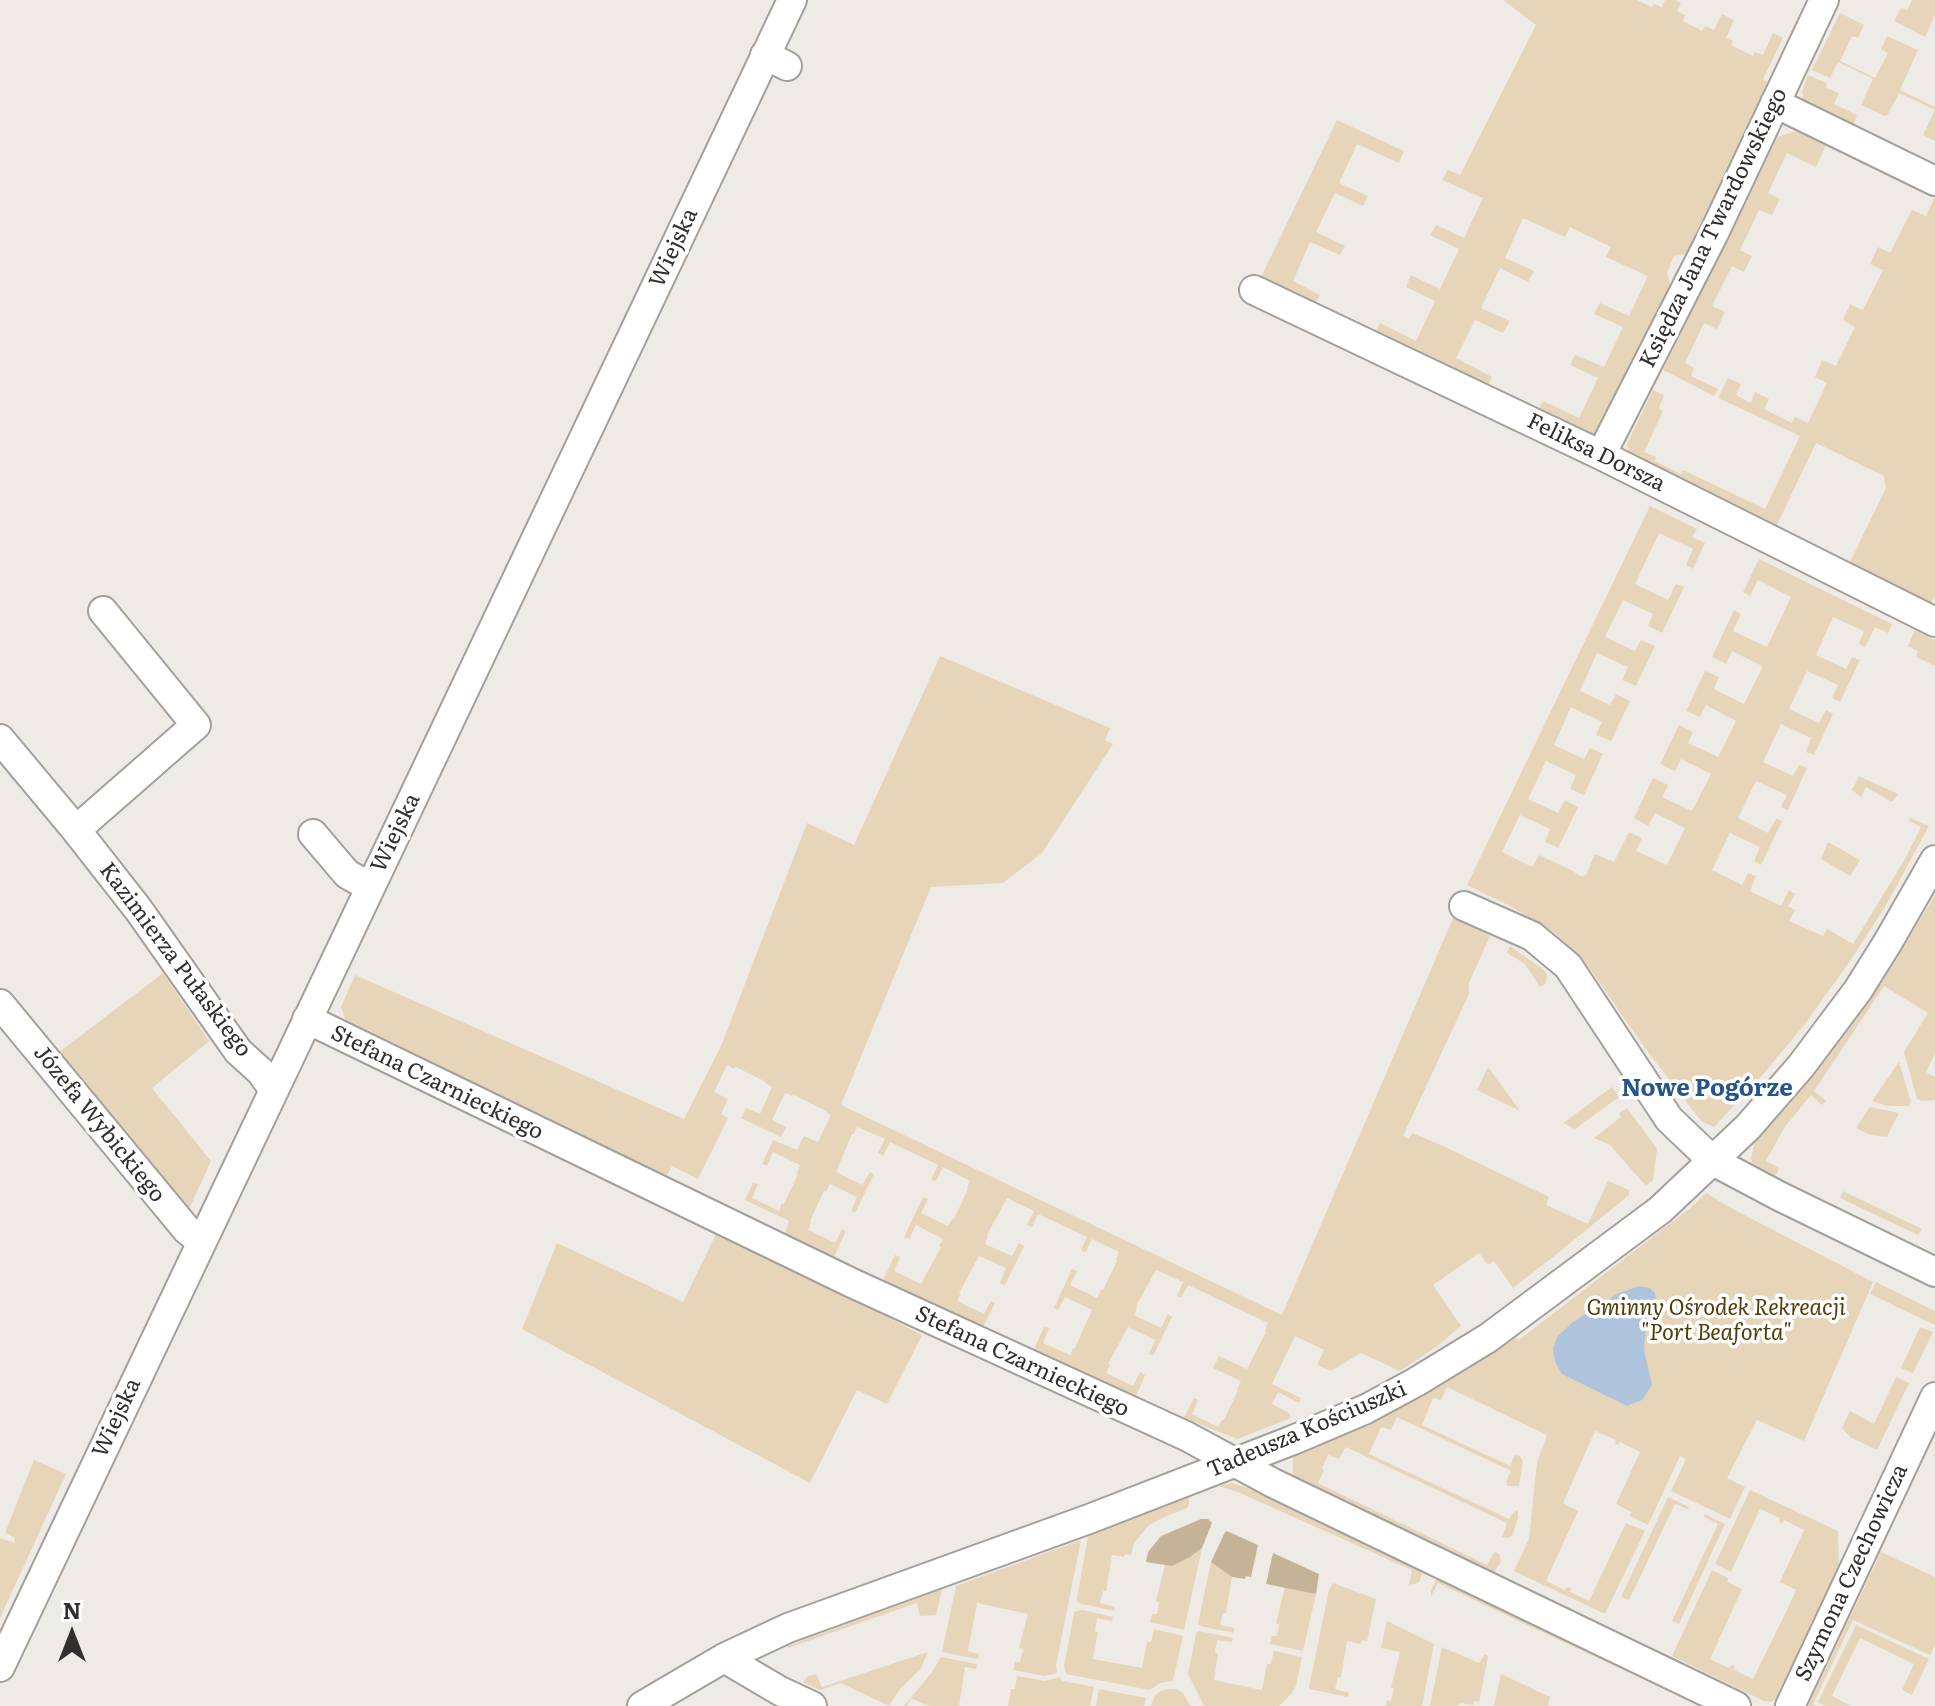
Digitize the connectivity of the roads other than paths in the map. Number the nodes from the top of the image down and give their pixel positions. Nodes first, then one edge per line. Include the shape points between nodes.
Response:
1 (792, 0) edge
2 (1824, 0) edge
3 (1775, 103) junction
4 (1935, 181) edge
5 (1254, 290) dead end
6 (1601, 455) junction
7 (103, 611) dead end
8 (1935, 622) edge
9 (0, 739) edge
10 (76, 830) junction
11 (313, 834) dead end
12 (1935, 860) edge
13 (370, 887) junction
14 (1464, 906) dead end
15 (0, 1004) edge
16 (307, 1019) junction
17 (274, 1090) junction
18 (1713, 1161) junction
19 (201, 1241) junction
20 (1935, 1272) edge
21 (1935, 1397) edge
22 (1236, 1462) junction
23 (724, 1658) junction
24 (0, 1667) edge
25 (642, 1706) edge
26 (812, 1706) edge
27 (1736, 1706) edge
28 (1790, 1706) edge

1 - 13 street, Wiejska via 776,61
2 - 3 street, Księdza Jana Twardowskiego
3 - 4 street
3 - 6 street, Księdza Jana Twardowskiego
5 - 6 street, Feliksa Dorsza
6 - 8 street, Feliksa Dorsza
7 - 10 street via 196,725
9 - 10 street, Kazimierza Pułaskiego
10 - 17 street, Kazimierza Pułaskiego via 238,1051
11 - 13 street via 347,874
12 - 18 street, Tadeusza Kościuszki via 1858,990 1779,1092
13 - 16 street, Wiejska
14 - 18 street via 1532,936 1568,966 1669,1119
15 - 19 street, Józefa Wybickiego
16 - 17 street, Wiejska
16 - 22 street, Stefana Czarnieckiego via 673,1198
17 - 19 street, Wiejska
18 - 20 street
18 - 22 street, Tadeusza Kościuszki via 1660,1210 1483,1341 1366,1409
19 - 24 street, Wiejska
21 - 28 street, Szymona Czechowicza
22 - 23 street, Tadeusza Kościuszki via 788,1628
22 - 27 street, Stefana Czarnieckiego
23 - 25 street, Tadeusza Kościuszki
23 - 26 street

